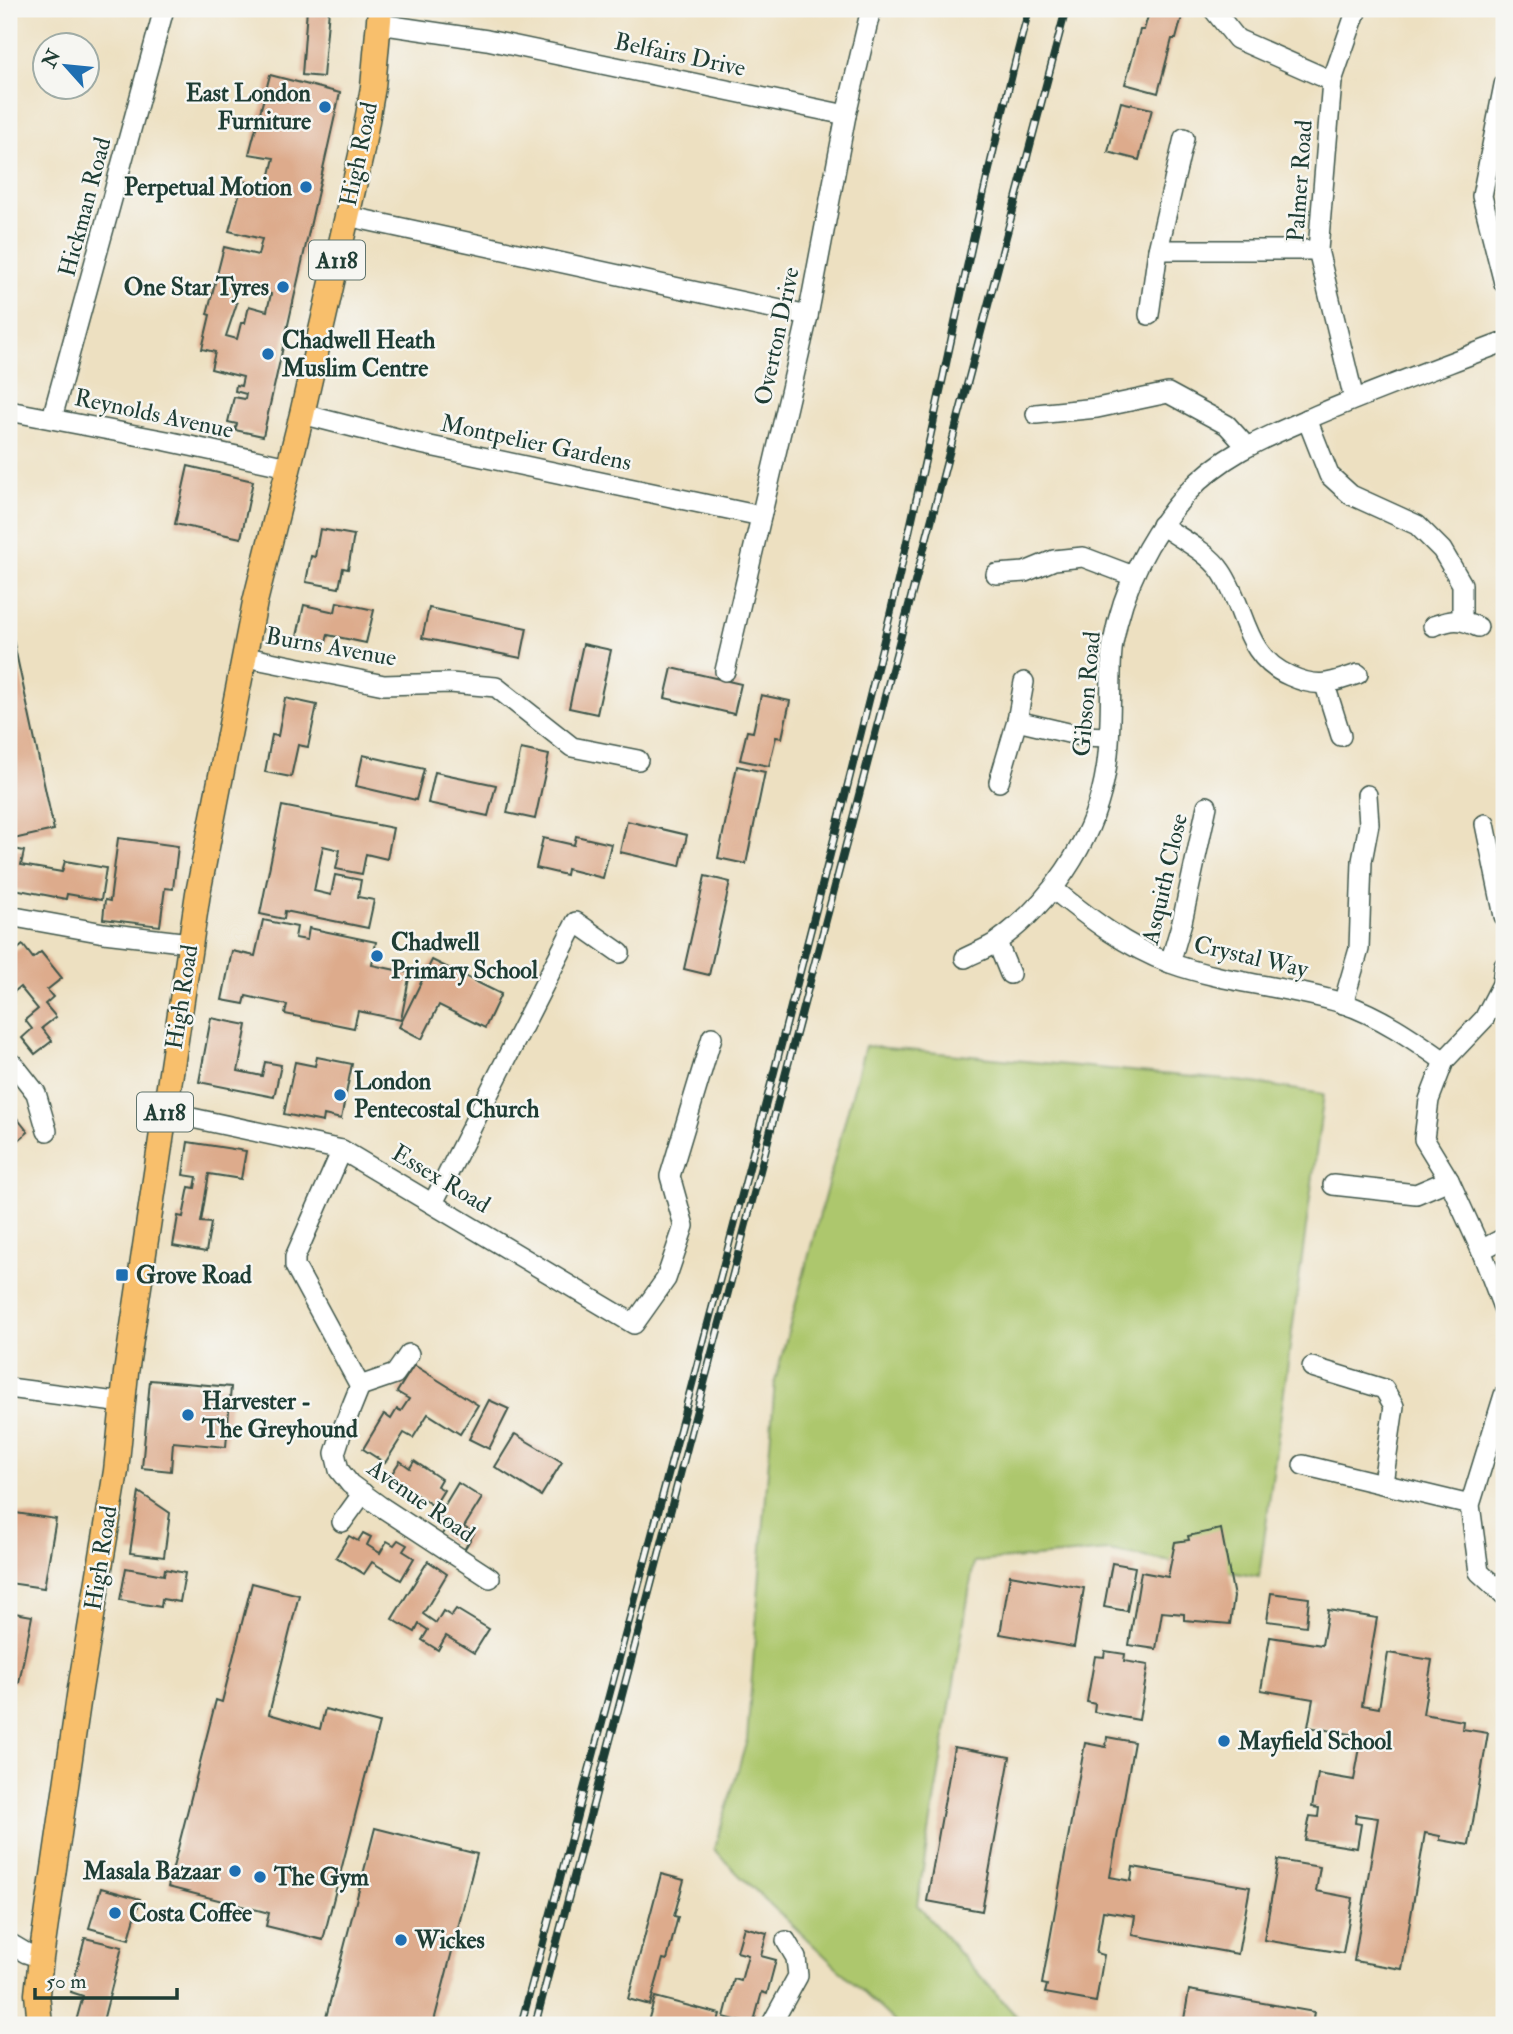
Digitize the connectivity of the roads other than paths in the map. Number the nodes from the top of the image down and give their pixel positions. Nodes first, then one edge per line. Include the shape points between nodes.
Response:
1 (164, 9) edge
2 (871, 9) edge
3 (1213, 9) edge
4 (1357, 9) edge
5 (379, 17) edge
6 (1332, 81) junction
7 (1504, 88) edge
8 (846, 115) junction
9 (1184, 138) dead end
10 (347, 216) junction
11 (1158, 250) junction
12 (1318, 250) junction
13 (1504, 283) edge
14 (1149, 315) dead end
15 (808, 316) junction
16 (1504, 342) edge
17 (1354, 399) junction
18 (9, 411) edge
19 (302, 414) junction
20 (1036, 414) dead end
21 (52, 418) junction
22 (1307, 419) junction
23 (1246, 446) junction
24 (288, 467) junction
25 (761, 516) junction
26 (1161, 525) junction
27 (996, 574) dead end
28 (1133, 576) junction
29 (1433, 626) dead end
30 (246, 657) junction
31 (725, 671) dead end
32 (1358, 674) dead end
33 (1024, 682) dead end
34 (1325, 685) junction
35 (1017, 721) junction
36 (1341, 736) dead end
37 (1109, 737) junction
38 (638, 760) dead end
39 (999, 782) dead end
40 (1367, 795) dead end
41 (1207, 806) dead end
42 (1485, 824) dead end
43 (1053, 889) junction
44 (9, 916) edge
45 (1504, 916) edge
46 (997, 942) junction
47 (190, 943) junction
48 (620, 953) dead end
49 (965, 957) dead end
50 (1170, 963) junction
51 (1504, 966) edge
52 (1010, 974) dead end
53 (1343, 1004) junction
54 (712, 1037) dead end
55 (1444, 1061) junction
56 (10, 1062) edge
57 (164, 1112) junction
58 (47, 1131) dead end
59 (342, 1150) junction
60 (1449, 1180) junction
61 (1333, 1185) dead end
62 (433, 1203) junction
63 (1504, 1238) edge
64 (1481, 1250) junction
65 (1504, 1310) edge
66 (409, 1354) dead end
67 (1312, 1367) dead end
68 (360, 1386) junction
69 (9, 1388) edge
70 (1504, 1395) edge
71 (123, 1403) junction
72 (1303, 1465) dead end
73 (1383, 1483) junction
74 (363, 1493) junction
75 (1470, 1505) junction
76 (342, 1522) dead end
77 (489, 1578) dead end
78 (1504, 1595) edge
79 (786, 1941) dead end
80 (9, 1943) edge
81 (41, 1958) junction
82 (37, 1994) junction
83 (27, 2025) edge
84 (40, 2025) edge
85 (771, 2025) edge

1 - 21 street, Hickman Road
2 - 8 street, Overton Drive
3 - 6 street via 1237,38
4 - 6 street, Palmer Road
5 - 8 street, Belfairs Drive
5 - 10 main road, High Road / A118 via 373,87
6 - 12 street, Palmer Road
7 - 13 street via 1482,196
8 - 15 street, Overton Drive
9 - 11 street
10 - 15 street
10 - 19 main road, High Road / A118
11 - 12 street
11 - 14 street
12 - 17 street, Palmer Road
15 - 25 street, Overton Drive
16 - 17 street, Gibson Road
17 - 22 street, Gibson Road
18 - 21 street, Reynolds Avenue
19 - 24 main road, High Road / A118
19 - 25 street, Montpelier Gardens via 416,443
20 - 23 street via 1097,408 1168,393 1227,425
21 - 24 street, Reynolds Avenue
22 - 23 street, Gibson Road
22 - 29 street via 1329,475 1351,495 1417,525 1442,550 1462,584 1470,624 1449,620
23 - 26 street, Gibson Road via 1188,492
24 - 30 main road, High Road / A118
25 - 31 street, Overton Drive
26 - 28 street, Gibson Road
26 - 34 street via 1219,568 1260,655 1278,671
27 - 28 street via 1025,572 1054,560 1083,556
28 - 37 street, Gibson Road via 1112,646
30 - 38 street, Burns Avenue via 384,685 496,687 572,747
30 - 47 main road, High Road / A118
32 - 34 street
33 - 35 street
34 - 36 street
35 - 37 street via 1081,736
35 - 39 street
37 - 43 street, Gibson Road via 1104,780 1090,824
40 - 53 street via 1370,824 1362,861 1359,949
41 - 50 street, Asquith Close
42 - 45 street
43 - 46 street, Gibson Road
43 - 50 street, Crystal Way via 1092,920
44 - 47 street
46 - 49 street, Gibson Road
46 - 52 street
47 - 57 main road, High Road / A118
48 - 62 street via 576,922
50 - 53 street, Crystal Way
51 - 55 street via 1502,984 1484,1019
53 - 55 street, Crystal Way via 1401,1030
54 - 62 street, Essex Road via 670,1176 684,1226 666,1279 634,1324
55 - 60 street via 1429,1100 1424,1139
56 - 58 street via 36,1093
57 - 59 street, Essex Road
57 - 71 main road, High Road / A118
59 - 62 street, Essex Road
59 - 68 street via 295,1266
60 - 61 street via 1416,1194
60 - 64 street
63 - 64 street
64 - 65 street
66 - 68 street via 395,1374
67 - 73 street via 1384,1389 1394,1406
68 - 74 street, Avenue Road via 335,1452 339,1470
69 - 71 street
70 - 75 street
71 - 81 main road, High Road / A118
72 - 73 street
73 - 75 street
74 - 76 street
74 - 77 street, Avenue Road
75 - 78 street via 1479,1572
79 - 85 street via 796,1958 798,1976
80 - 81 street
81 - 82 main road, High Road / A118
82 - 83 main road, High Road / A118
82 - 84 main road, High Road / A118

